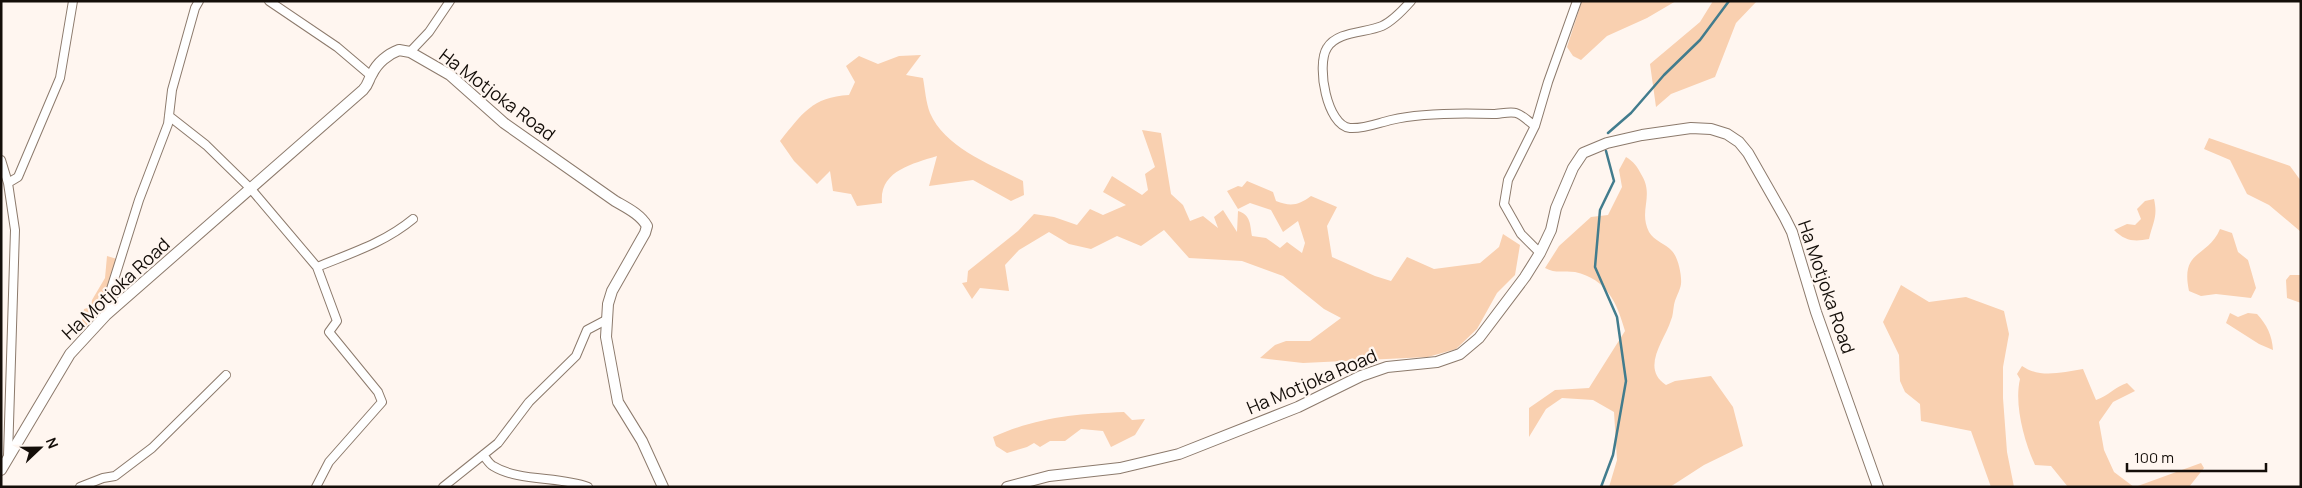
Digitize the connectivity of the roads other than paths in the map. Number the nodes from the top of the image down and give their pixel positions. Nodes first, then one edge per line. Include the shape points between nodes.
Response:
1 (73, 1) edge
2 (199, 1) edge
3 (269, 1) edge
4 (450, 1) edge
5 (1411, 1) edge
6 (1578, 1) edge
7 (410, 52) junction
8 (370, 76) junction
9 (169, 116) junction
10 (1535, 126) junction
11 (1, 160) edge
12 (8, 183) junction
13 (251, 190) junction
14 (413, 219) dead end
15 (1540, 253) junction
16 (317, 267) junction
17 (106, 315) junction
18 (606, 320) junction
19 (226, 375) dead end
20 (483, 455) junction
21 (8, 460) junction
22 (1, 470) edge
23 (80, 487) edge
24 (316, 487) edge
25 (443, 487) edge
26 (588, 487) edge
27 (663, 487) edge
28 (1007, 487) edge
29 (1878, 487) edge

1 - 12 street via 60,78 18,176
2 - 9 street via 172,90
3 - 8 street via 337,47
4 - 7 street via 430,32
5 - 10 street via 1384,25 1343,35 1327,47 1322,66 1323,88 1331,110 1341,124 1348,128 1392,119 1473,112 1516,113
6 - 10 street
7 - 8 street, Ha Motjoka Road via 396,51 383,60
7 - 18 street, Ha Motjoka Road via 450,75 504,123 644,221 647,226 645,233 612,291
8 - 13 street, Ha Motjoka Road via 368,85
9 - 13 street via 206,145
9 - 17 street via 139,200 106,305
10 - 15 street via 1508,180 1504,204 1521,234
11 - 12 street
12 - 21 street via 15,230
13 - 16 street
13 - 17 street, Ha Motjoka Road
14 - 16 street via 377,244
15 - 28 street, Ha Motjoka Road via 1479,338 1460,354 1437,362 1387,367 1370,373 1298,407 1179,454 1120,468 1049,476
15 - 29 street, Ha Motjoka Road via 1572,168 1582,153 1607,143 1667,131 1712,129 1727,134 1748,152 1792,232 1816,312
16 - 24 street via 337,321 329,332 378,392 382,402 329,462
17 - 21 street, Ha Motjoka Road via 70,354
18 - 20 street via 587,330 576,356 529,402 498,443
18 - 27 street, Ha Motjoka Road via 606,338 618,402 649,454
19 - 23 street via 152,448 115,476
20 - 25 street
20 - 26 street via 492,466 511,473
21 - 22 street, Ha Motjoka Road

